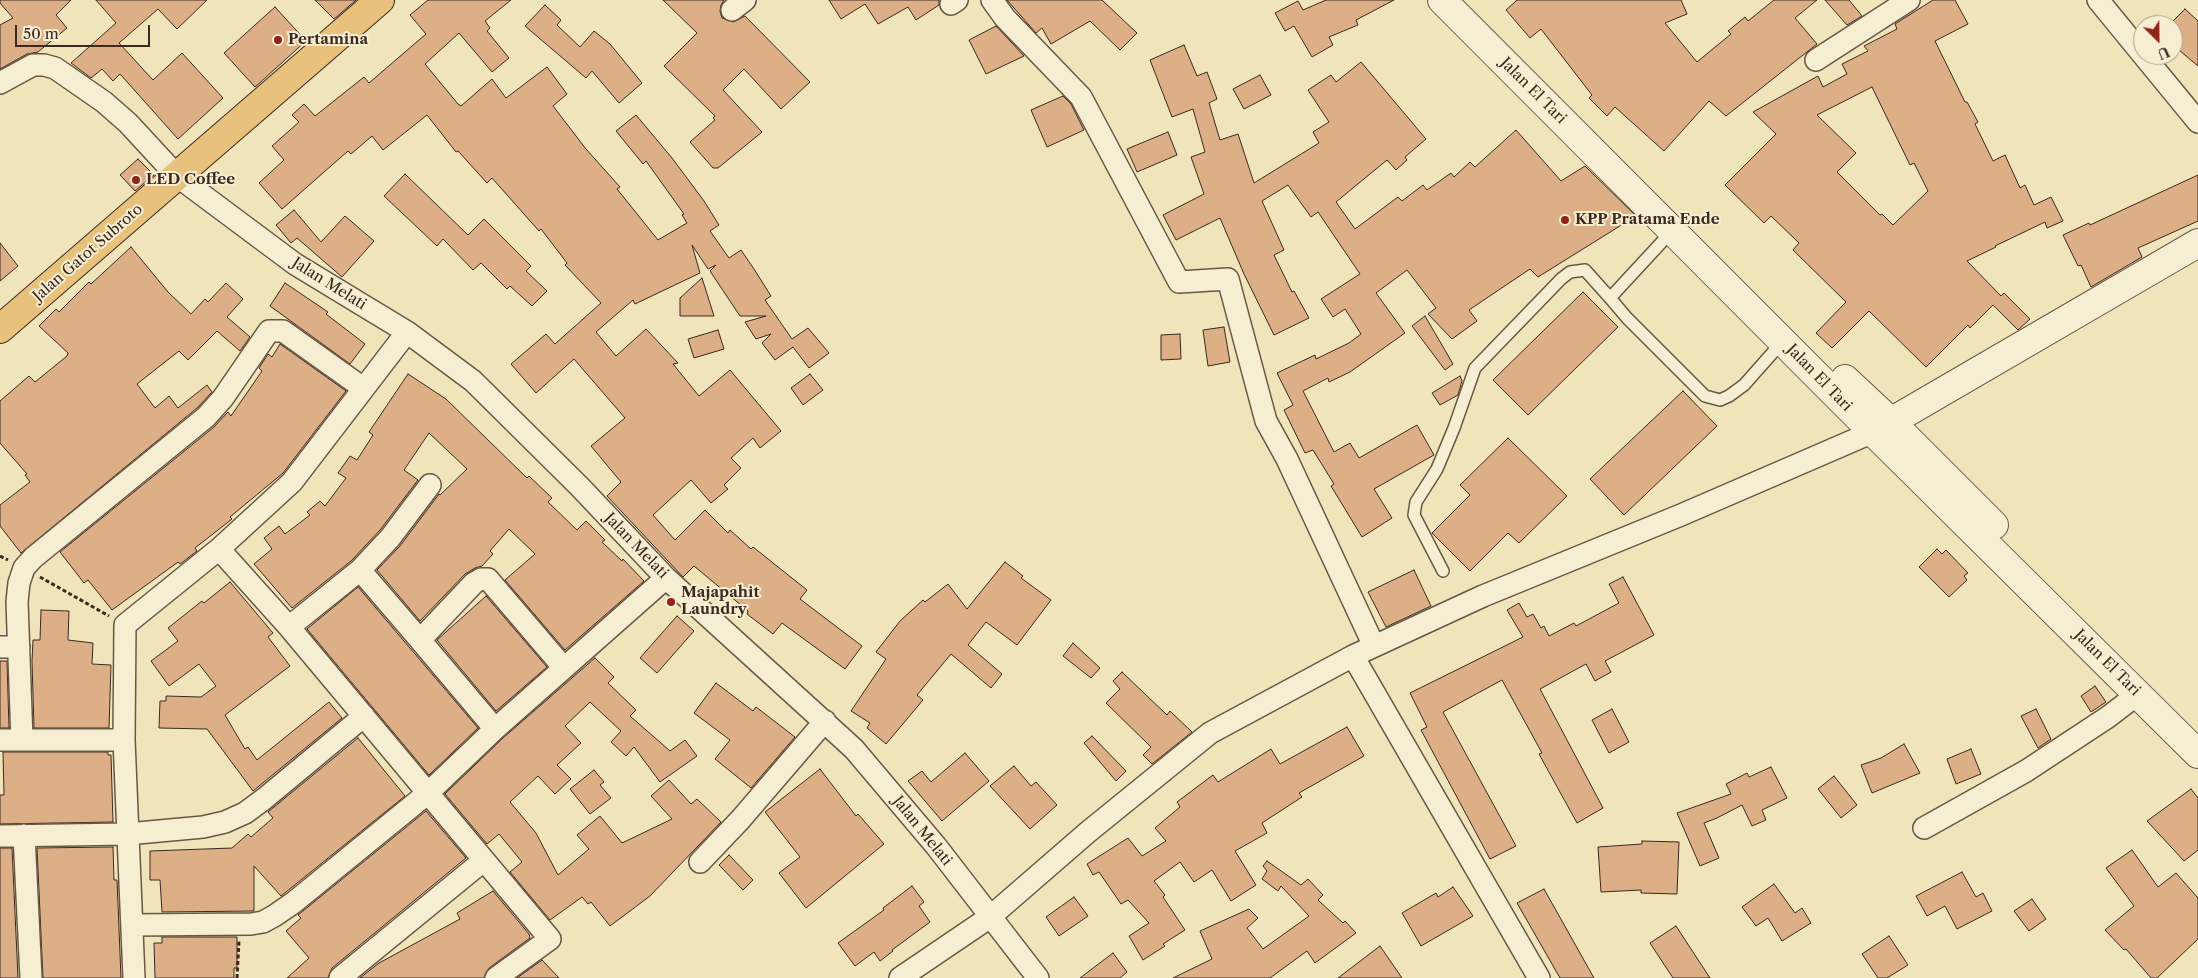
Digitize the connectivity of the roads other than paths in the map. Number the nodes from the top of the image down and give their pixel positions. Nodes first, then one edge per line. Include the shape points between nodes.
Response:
1 (380, 0) edge
2 (992, 0) edge
3 (1442, 0) edge
4 (1466, 0) edge
5 (1909, 0) edge
6 (2098, 0) edge
7 (1816, 60) dead end
8 (0, 83) edge
9 (2198, 122) edge
10 (177, 176) junction
11 (1673, 230) junction
12 (2198, 243) edge
13 (1610, 298) junction
14 (0, 330) edge
15 (407, 332) junction
16 (1783, 341) junction
17 (363, 388) junction
18 (1882, 427) junction
19 (430, 485) dead end
20 (219, 549) junction
21 (360, 570) junction
22 (1443, 572) dead end
23 (666, 578) junction
24 (289, 627) junction
25 (420, 640) junction
26 (1374, 646) junction
27 (10, 647) edge
28 (1353, 656) junction
29 (564, 668) junction
30 (2138, 694) junction
31 (364, 716) junction
32 (824, 721) junction
33 (2198, 727) edge
34 (495, 729) junction
35 (0, 740) edge
36 (22, 740) junction
37 (124, 740) junction
38 (2198, 754) edge
39 (428, 793) junction
40 (1924, 828) dead end
41 (127, 834) junction
42 (24, 835) junction
43 (0, 836) edge
44 (483, 861) junction
45 (700, 862) dead end
46 (990, 917) junction
47 (132, 924) junction
48 (506, 975) edge
49 (31, 978) edge
50 (134, 978) edge
51 (340, 978) edge
52 (900, 978) edge
53 (1038, 978) edge
54 (1539, 978) edge

1 - 10 highway, Jalan Gatot Subroto
2 - 26 street via 1005,18 1081,97 1179,282 1228,280 1266,421
3 - 11 street, Jalan El Tari
4 - 18 street, Jalan El Tari via 1684,218
5 - 7 street
6 - 9 street
8 - 10 street, Jalan Melati via 33,65 55,68 128,123
10 - 14 highway, Jalan Gatot Subroto
10 - 15 street, Jalan Melati via 295,264
11 - 13 lane
11 - 16 street, Jalan El Tari
12 - 18 street
13 - 16 lane via 1705,396 1720,400 1744,386
13 - 22 lane via 1585,270 1570,272 1475,368 1438,469 1416,502 1414,515
15 - 17 street
15 - 23 street, Jalan Melati via 473,381
16 - 18 street, Jalan El Tari
17 - 20 street via 292,482
17 - 27 street via 284,331 269,331 206,417 24,568
18 - 26 street via 1681,515 1483,596
18 - 30 street, Jalan El Tari
18 - 33 street, Jalan El Tari
19 - 21 street via 390,538
20 - 24 street
20 - 37 street via 126,625
21 - 24 street
21 - 25 street
23 - 29 street
23 - 32 street, Jalan Melati
24 - 31 street
25 - 29 street via 474,584 488,579
25 - 34 street
26 - 28 street
27 - 36 street
28 - 46 street via 1210,733
28 - 54 street
29 - 34 street
30 - 38 street, Jalan El Tari
30 - 40 street via 2026,771
31 - 39 street
31 - 41 street via 245,813 203,827
32 - 45 street
32 - 46 street, Jalan Melati via 887,787
34 - 39 street
35 - 36 street
36 - 37 street
37 - 41 street
39 - 44 street
39 - 47 street via 293,903 263,922
41 - 42 street
41 - 47 street
42 - 43 street
42 - 49 street
44 - 48 street via 550,939
44 - 51 street
46 - 52 street
46 - 53 street, Jalan Melati
47 - 50 street

